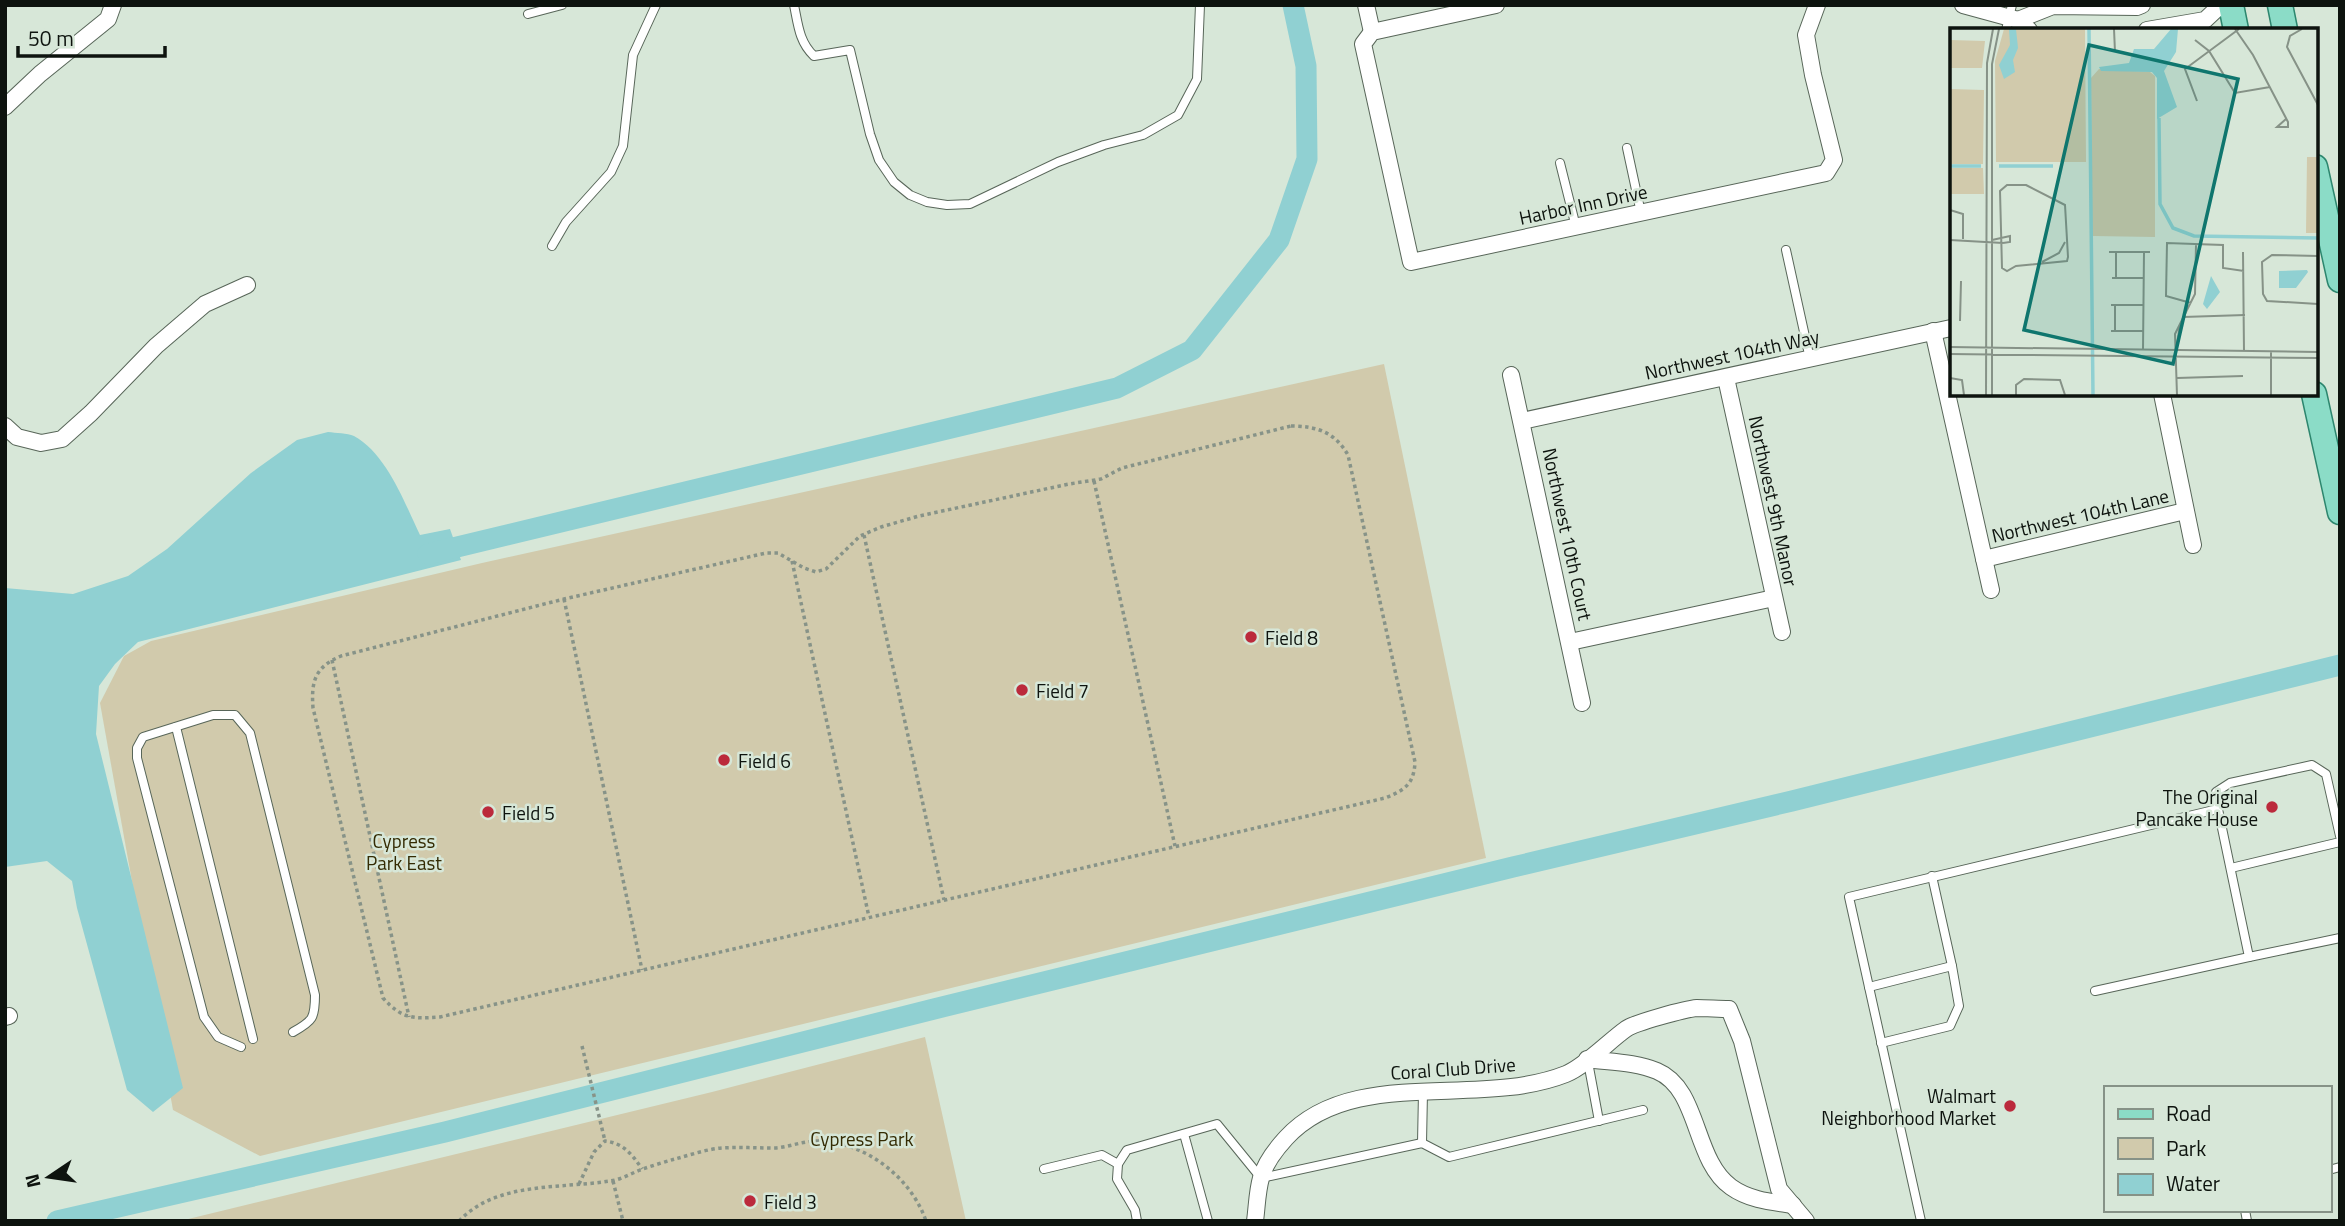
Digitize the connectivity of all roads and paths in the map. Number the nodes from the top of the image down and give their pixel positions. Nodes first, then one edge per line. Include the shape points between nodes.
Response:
1 (113, 5) edge
2 (562, 5) edge
3 (656, 5) edge
4 (794, 5) edge
5 (1200, 5) edge
6 (1366, 5) edge
7 (1496, 5) edge
8 (1817, 5) edge
9 (1963, 5) edge
10 (2221, 5) edge
11 (2231, 5) edge
12 (2280, 5) edge
13 (2139, 6) edge
14 (528, 13) dead end
15 (2014, 20) edge
16 (2144, 28) edge
17 (2157, 28) edge
18 (2236, 28) edge
19 (2285, 28) edge
20 (1372, 32) junction
21 (5, 107) edge
22 (1627, 148) dead end
23 (1560, 163) dead end
24 (2317, 176) edge
25 (1641, 213) junction
26 (1576, 227) junction
27 (552, 246) dead end
28 (1786, 250) dead end
29 (2340, 280) edge
30 (247, 285) dead end
31 (1950, 328) edge
32 (1933, 331) junction
33 (1810, 359) junction
34 (1511, 375) dead end
35 (1726, 378) junction
36 (2162, 396) edge
37 (2314, 396) edge
38 (1522, 421) junction
39 (5, 426) edge
40 (1094, 481) junction
41 (2185, 511) junction
42 (2340, 512) edge
43 (864, 534) junction
44 (2193, 545) dead end
45 (1984, 559) junction
46 (792, 561) junction
47 (1991, 590) dead end
48 (1774, 598) junction
49 (564, 599) junction
50 (1782, 632) dead end
51 (1570, 642) junction
52 (332, 660) junction
53 (1582, 703) dead end
54 (176, 727) junction
55 (2218, 809) junction
56 (2340, 836) edge
57 (2340, 842) edge
58 (1175, 846) junction
59 (2231, 868) junction
60 (1932, 876) junction
61 (944, 900) junction
62 (869, 917) junction
63 (2340, 938) edge
64 (2249, 957) junction
65 (1952, 966) junction
66 (642, 970) junction
67 (1868, 987) junction
68 (2095, 991) dead end
69 (409, 1017) junction
70 (293, 1032) dead end
71 (253, 1040) dead end
72 (1881, 1043) junction
73 (582, 1046) dead end
74 (241, 1047) dead end
75 (1587, 1059) junction
76 (1423, 1092) junction
77 (1643, 1110) dead end
78 (1599, 1121) junction
79 (1184, 1134) junction
80 (604, 1141) junction
81 (1422, 1143) junction
82 (1118, 1164) junction
83 (642, 1169) junction
84 (1044, 1169) dead end
85 (1261, 1178) junction
86 (613, 1181) junction
87 (579, 1184) junction
88 (1793, 1205) junction
89 (459, 1221) edge
90 (623, 1221) edge
91 (926, 1221) edge
92 (1137, 1221) edge
93 (1208, 1221) edge
94 (1255, 1221) edge
95 (1806, 1221) edge
96 (1921, 1221) edge

1 - 21 street via 108,19
2 - 14 lane
3 - 27 lane via 633,55 623,146 611,172 566,222
4 - 5 lane via 801,38 814,56 850,50 870,134 879,160 894,181 910,195 947,205 970,204 1069,158 1143,135 1178,115 1197,79
6 - 20 street, Harbor Inn Drive
7 - 20 street
8 - 25 street, Harbor Inn Drive via 1806,35 1834,160 1826,173
9 - 15 street
10 - 17 street via 2204,20
11 - 18 main road
12 - 19 main road
13 - 15 street via 2053,6
13 - 16 street
20 - 26 street, Harbor Inn Drive via 1363,44 1411,262
22 - 25 lane
23 - 26 lane
24 - 29 main road
25 - 26 street, Harbor Inn Drive
28 - 33 lane
30 - 39 street via 205,304 62,439 41,443 18,437
31 - 32 street, Northwest 104th Way
32 - 33 street, Northwest 104th Way
32 - 45 street
33 - 35 street, Northwest 104th Way
34 - 38 street, Northwest 10th Court
35 - 38 street, Northwest 104th Way
35 - 48 street, Northwest 9th Manor
36 - 41 street
37 - 42 main road
38 - 51 street, Northwest 10th Court
40 - 43 path via 919,516
40 - 58 path
40 - 58 path via 1122,468 1305,426 1331,434 1340,442 1354,482 1415,774 1409,785 1385,798
41 - 44 street
41 - 45 street, Northwest 104th Lane
43 - 46 path via 826,569 816,572
43 - 61 path
45 - 47 street
46 - 49 path via 766,552
46 - 62 path
48 - 50 street, Northwest 9th Manor
48 - 51 street
49 - 52 path
49 - 66 path
51 - 53 street, Northwest 10th Court
52 - 69 path
52 - 69 path via 315,679 313,708 383,998 395,1012
54 - 70 lane via 213,715 235,715 250,733 315,995 310,1023
54 - 71 lane
54 - 74 lane via 143,737 137,758 204,1017 218,1037
55 - 56 lane via 2216,792 2230,783 2312,765 2326,774
55 - 59 lane
55 - 60 lane
57 - 59 lane
58 - 61 path
59 - 64 lane
60 - 65 lane
60 - 67 lane via 1849,897
61 - 62 path
62 - 66 path
63 - 64 lane
64 - 68 lane
65 - 67 lane
65 - 72 lane via 1959,1006 1950,1026
66 - 69 path via 440,1017
67 - 72 lane
72 - 96 lane
73 - 80 path
75 - 76 street, Coral Club Drive via 1568,1073 1538,1082 1499,1089
75 - 78 lane
75 - 88 street via 1658,1071 1678,1086 1713,1168 1731,1186 1760,1201
75 - 88 street, Coral Club Drive via 1629,1026 1695,1008 1729,1009 1742,1041 1779,1189
76 - 81 lane
76 - 85 street, Coral Club Drive via 1349,1100 1317,1114 1293,1130 1273,1153
77 - 78 lane
78 - 81 lane via 1448,1157
79 - 82 lane via 1127,1150
79 - 85 lane via 1217,1124
79 - 93 lane
80 - 83 path via 619,1143
80 - 87 path
81 - 85 lane
82 - 84 lane via 1102,1155
82 - 92 lane via 1117,1179
83 - 86 path
83 - 91 path via 719,1148 838,1142 863,1150 882,1163 920,1205
85 - 94 street, Coral Club Drive
86 - 87 path
86 - 90 path
87 - 89 path via 514,1192 468,1211
88 - 95 street, Coral Club Drive

